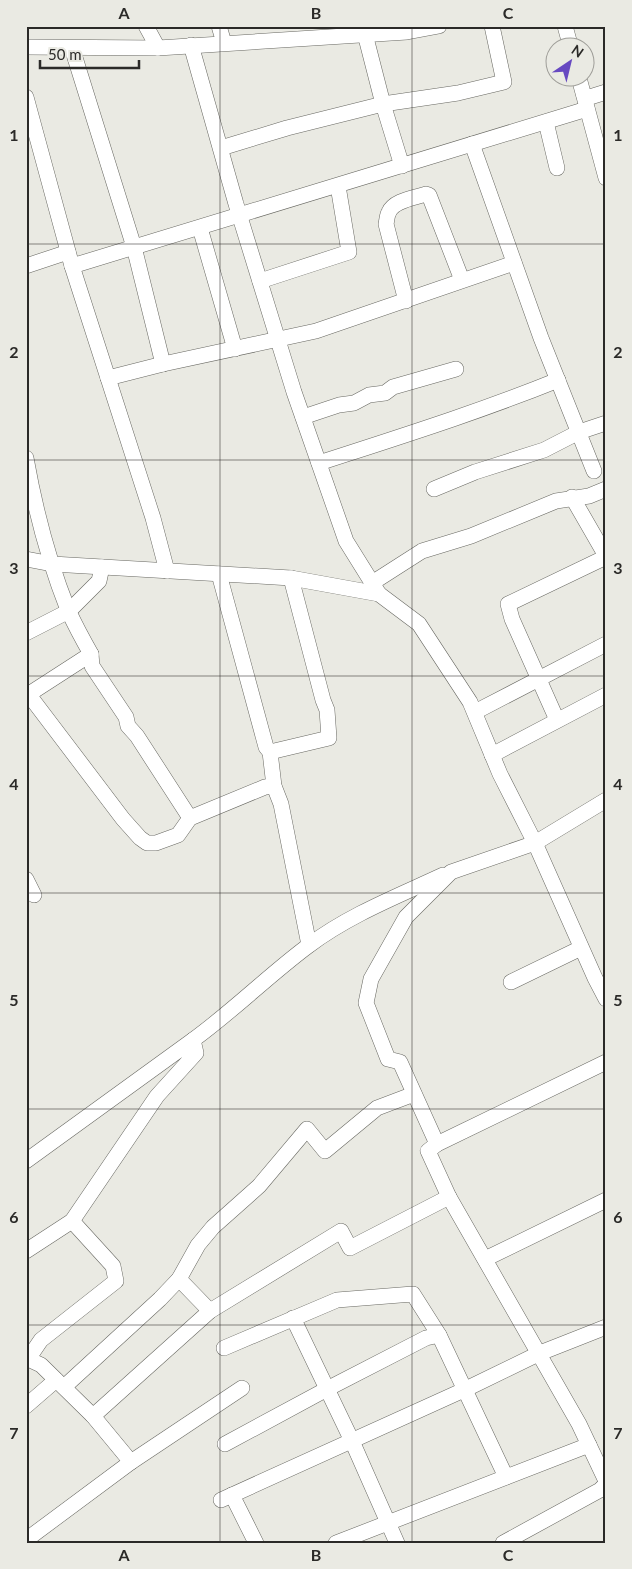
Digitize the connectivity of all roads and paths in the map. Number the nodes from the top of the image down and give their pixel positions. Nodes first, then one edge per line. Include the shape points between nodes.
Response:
1 (146, 26) edge
2 (219, 26) edge
3 (492, 26) edge
4 (430, 27) edge
5 (347, 31) edge
6 (365, 34) junction
7 (224, 43) junction
8 (191, 45) junction
9 (26, 47) edge
10 (72, 48) junction
11 (158, 48) junction
12 (582, 88) edge
13 (606, 92) edge
14 (26, 97) edge
15 (586, 102) junction
16 (383, 104) junction
17 (546, 122) junction
18 (472, 144) junction
19 (220, 148) junction
20 (33, 151) edge
21 (602, 153) edge
22 (402, 166) junction
23 (557, 168) dead end
24 (606, 178) edge
25 (338, 186) junction
26 (240, 216) junction
27 (200, 228) junction
28 (134, 247) junction
29 (70, 259) junction
30 (514, 263) junction
31 (26, 266) edge
32 (462, 280) junction
33 (260, 281) junction
34 (406, 301) junction
35 (278, 340) junction
36 (235, 349) junction
37 (162, 364) junction
38 (456, 369) dead end
39 (108, 378) junction
40 (558, 380) junction
41 (303, 417) junction
42 (606, 423) edge
43 (578, 432) junction
44 (26, 458) edge
45 (319, 463) junction
46 (594, 471) dead end
47 (434, 489) dead end
48 (606, 489) edge
49 (572, 497) junction
50 (606, 556) edge
51 (26, 559) edge
52 (52, 564) junction
53 (102, 567) junction
54 (167, 571) junction
55 (219, 574) junction
56 (291, 578) junction
57 (376, 588) junction
58 (69, 611) junction
59 (26, 633) edge
60 (606, 644) edge
61 (91, 654) junction
62 (539, 679) junction
63 (606, 695) edge
64 (28, 696) edge
65 (475, 712) junction
66 (557, 720) junction
67 (270, 752) junction
68 (492, 755) junction
69 (274, 786) junction
70 (606, 800) edge
71 (190, 818) junction
72 (535, 843) junction
73 (451, 872) junction
74 (26, 879) edge
75 (34, 895) dead end
76 (309, 945) junction
77 (582, 948) junction
78 (511, 982) dead end
79 (606, 999) edge
80 (193, 1040) junction
81 (606, 1062) edge
82 (414, 1094) junction
83 (437, 1144) junction
84 (26, 1161) edge
85 (449, 1197) junction
86 (606, 1200) edge
87 (72, 1221) junction
88 (26, 1251) edge
89 (485, 1259) junction
90 (179, 1279) junction
91 (210, 1311) junction
92 (293, 1318) junction
93 (606, 1327) edge
94 (439, 1335) junction
95 (224, 1348) dead end
96 (540, 1353) junction
97 (27, 1359) edge
98 (60, 1384) junction
99 (242, 1388) dead end
100 (327, 1389) junction
101 (466, 1390) junction
102 (26, 1406) edge
103 (94, 1416) junction
104 (352, 1441) junction
105 (225, 1444) dead end
106 (590, 1445) junction
107 (131, 1462) junction
108 (506, 1477) junction
109 (606, 1482) edge
110 (388, 1521) junction
111 (26, 1540) edge
112 (256, 1543) edge
113 (336, 1543) edge
114 (397, 1543) edge
115 (503, 1543) edge

1 - 11 street
2 - 7 street
3 - 16 street via 504,82 458,93
4 - 6 street via 407,32
5 - 6 street
5 - 7 street
6 - 16 street
7 - 8 street
8 - 11 street
8 - 19 street
9 - 10 street
10 - 11 street
10 - 28 street
12 - 15 street
13 - 15 street via 590,97
14 - 20 street
15 - 17 street
15 - 21 street
16 - 19 street
16 - 22 street
17 - 18 street
17 - 23 street
18 - 22 street
18 - 30 street
19 - 26 street
20 - 29 street
21 - 24 street
22 - 25 street
25 - 26 street
25 - 33 street via 349,252
26 - 27 street
26 - 33 street
27 - 28 street
27 - 36 street
28 - 29 street
28 - 37 street
29 - 31 street
29 - 39 street
30 - 32 street
30 - 40 street
32 - 34 street
32 - 34 street via 429,195 402,201 388,212 386,224
33 - 35 street
34 - 35 street
35 - 36 street
35 - 41 street
36 - 37 street
37 - 39 street
38 - 41 street
39 - 54 street
40 - 43 street
40 - 45 street via 460,418
41 - 45 street
42 - 43 street
43 - 46 street
43 - 47 street via 544,450
44 - 52 street
45 - 57 street via 346,541
48 - 49 street via 590,496
49 - 50 street
49 - 57 street via 422,551
50 - 62 street via 508,604
51 - 52 street
52 - 53 street
52 - 58 street
53 - 54 street
53 - 58 street via 99,581
54 - 55 street
55 - 56 street
55 - 67 street
56 - 57 street
56 - 67 street via 327,710 329,738
57 - 65 street via 419,624
58 - 59 street
58 - 61 street
60 - 62 street
61 - 64 street
61 - 71 street via 92,666 126,717 128,726
62 - 65 street
62 - 66 street
63 - 66 street
64 - 71 street via 140,838 147,843 167,840 178,835
65 - 68 street
66 - 68 street
67 - 69 street
68 - 72 street
69 - 71 street
69 - 76 street via 281,804
70 - 72 street
72 - 73 street
72 - 77 street
73 - 76 street via 360,914
73 - 82 street via 406,918 371,979 366,1003 388,1059 400,1062
74 - 75 street
76 - 80 street
77 - 78 street
77 - 79 street
80 - 84 street
80 - 87 street via 196,1053 157,1096
81 - 83 street
82 - 83 street
82 - 90 street via 377,1108 325,1151 307,1129 258,1186 213,1227 198,1245
83 - 85 street via 428,1151
85 - 89 street
85 - 91 street via 350,1248 341,1231
86 - 89 street
87 - 88 street
87 - 97 street via 113,1266 116,1282 41,1340
89 - 96 street
90 - 91 street
90 - 98 street
91 - 103 street
92 - 94 street via 336,1300 413,1294
92 - 95 street
92 - 100 street
93 - 96 street
94 - 100 street via 426,1338
94 - 101 street
96 - 101 street
96 - 106 street
97 - 98 street via 41,1365
98 - 102 street
98 - 103 street
99 - 107 street
100 - 104 street
100 - 105 street
101 - 104 street
101 - 108 street
103 - 107 street
104 - 110 street
104 - 112 street via 227,1497
106 - 108 street
106 - 109 street
107 - 111 street
108 - 110 street
109 - 115 street via 600,1490
110 - 113 street
110 - 114 street

